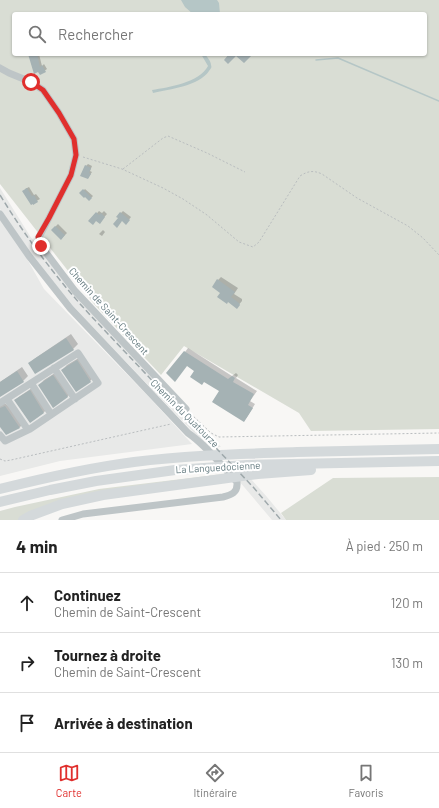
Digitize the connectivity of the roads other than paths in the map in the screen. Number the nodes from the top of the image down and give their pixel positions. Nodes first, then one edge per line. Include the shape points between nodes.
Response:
1 (0, 68) edge
2 (0, 214) edge
3 (54, 368) junction
4 (31, 383) junction
5 (7, 399) junction
6 (74, 399) junction
7 (0, 403) edge
8 (186, 409) road end
9 (51, 414) junction
10 (28, 430) junction
11 (0, 435) edge
12 (439, 449) edge
13 (439, 461) edge
14 (344, 463) junction
15 (0, 489) edge
16 (0, 502) edge
17 (23, 520) edge
18 (62, 520) edge

1 - 8 street, Chemin de Saint-Crescent via 43,90 74,139 76,155 71,175 38,237 41,246 75,290
2 - 18 street, Chemin du Quatourze via 70,308 177,422 196,438 237,482 238,487 235,493 223,497 83,514
3 - 4 street
3 - 6 street
3 - 6 street via 78,353 98,383
4 - 5 street
4 - 9 street
5 - 7 street
5 - 10 street
6 - 9 street
9 - 10 street
10 - 11 street via 5,441
12 - 15 highway, La Languedocienne via 208,455 134,462 49,477
13 - 14 highway, La Languedocienne
14 - 16 highway, La Languedocienne via 247,465 137,474
14 - 17 highway via 325,469 258,474 103,495 62,504

